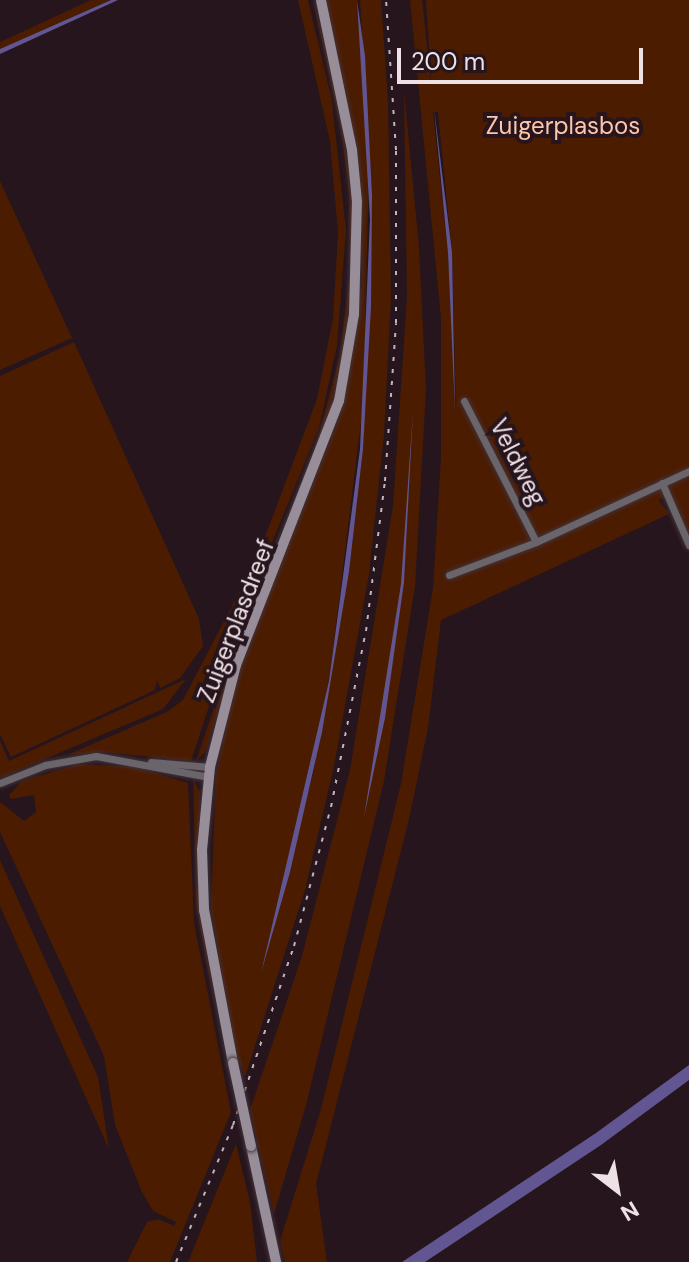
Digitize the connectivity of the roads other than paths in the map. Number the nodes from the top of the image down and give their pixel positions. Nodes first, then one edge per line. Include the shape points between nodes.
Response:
1 (321, 0) edge
2 (464, 401) dead end
3 (689, 471) edge
4 (662, 483) junction
5 (536, 542) junction
6 (689, 545) edge
7 (449, 575) dead end
8 (210, 772) junction
9 (0, 783) edge
10 (276, 1262) edge

1 - 8 main road, Zuigerplasdreef via 352,150 357,202 354,314 339,401 236,665
2 - 5 street, Veldweg
3 - 4 street, Veldweg
4 - 5 street, Veldweg
4 - 6 street
5 - 7 street, Veldweg
8 - 9 street via 79,758
8 - 10 main road, Zuigerplasdreef, bridge via 202,850 204,910

